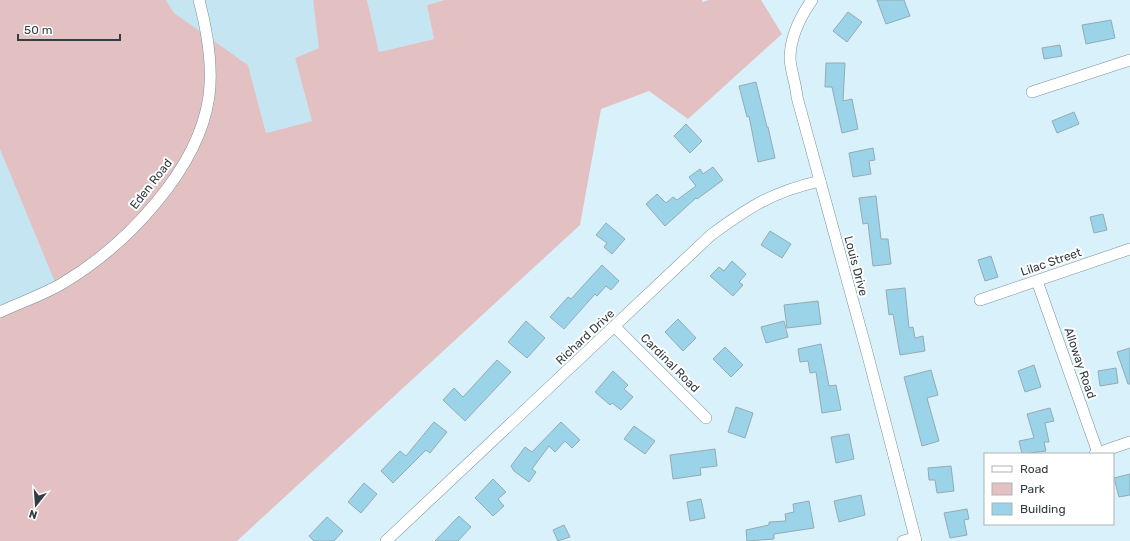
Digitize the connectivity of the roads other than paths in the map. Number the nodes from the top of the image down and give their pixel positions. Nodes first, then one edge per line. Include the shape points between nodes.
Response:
1 (199, 0) edge
2 (812, 0) edge
3 (1130, 60) edge
4 (1032, 92) dead end
5 (820, 181) junction
6 (1130, 249) edge
7 (1037, 281) junction
8 (980, 300) dead end
9 (0, 312) edge
10 (614, 327) junction
11 (706, 418) dead end
12 (1130, 442) edge
13 (1097, 453) edge
14 (1100, 453) edge
15 (915, 540) edge
16 (386, 541) edge
17 (903, 541) edge

1 - 9 street, Eden Road via 209,62 209,96 199,133 178,173 129,232 85,269 48,291
2 - 5 street, Louis Drive via 796,28 790,59 796,97
3 - 4 street
5 - 10 street, Richard Drive via 770,196 746,210 711,235
5 - 15 street, Louis Drive
6 - 7 street, Lilac Street
7 - 8 street, Lilac Street
7 - 13 street, Alloway Road
10 - 11 street, Cardinal Road
10 - 16 street, Richard Drive
12 - 14 street
15 - 17 street

